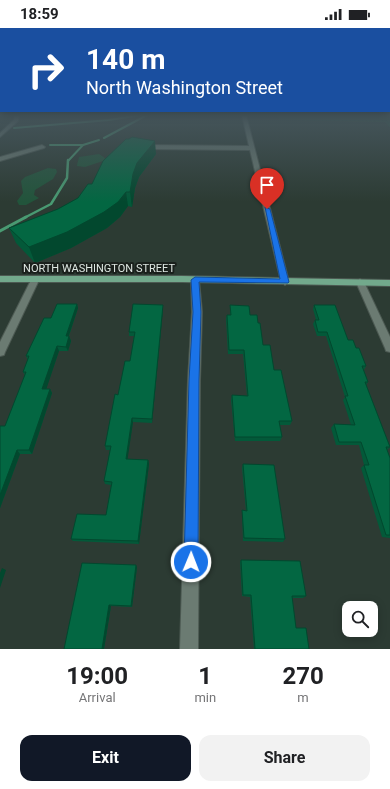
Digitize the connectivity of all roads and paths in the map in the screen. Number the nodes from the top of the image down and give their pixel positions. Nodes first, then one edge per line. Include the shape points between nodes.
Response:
1 (251, 144) edge
2 (42, 147) dead end
3 (144, 147) edge
4 (252, 148) junction
5 (0, 159) edge
6 (0, 279) edge
7 (35, 280) junction
8 (195, 280) junction
9 (285, 282) junction
10 (360, 282) junction
11 (390, 282) edge
12 (390, 348) edge
13 (0, 352) edge
14 (189, 649) edge

1 - 4 street
2 - 5 street
3 - 4 street
4 - 9 street
6 - 7 main road, NORTH WASHINGTON STREET
7 - 8 main road, NORTH WASHINGTON STREET
7 - 13 street
8 - 9 main road, NORTH WASHINGTON STREET
8 - 14 street via 197,312
9 - 10 main road, NORTH WASHINGTON STREET
10 - 11 main road, NORTH WASHINGTON STREET
10 - 12 street

